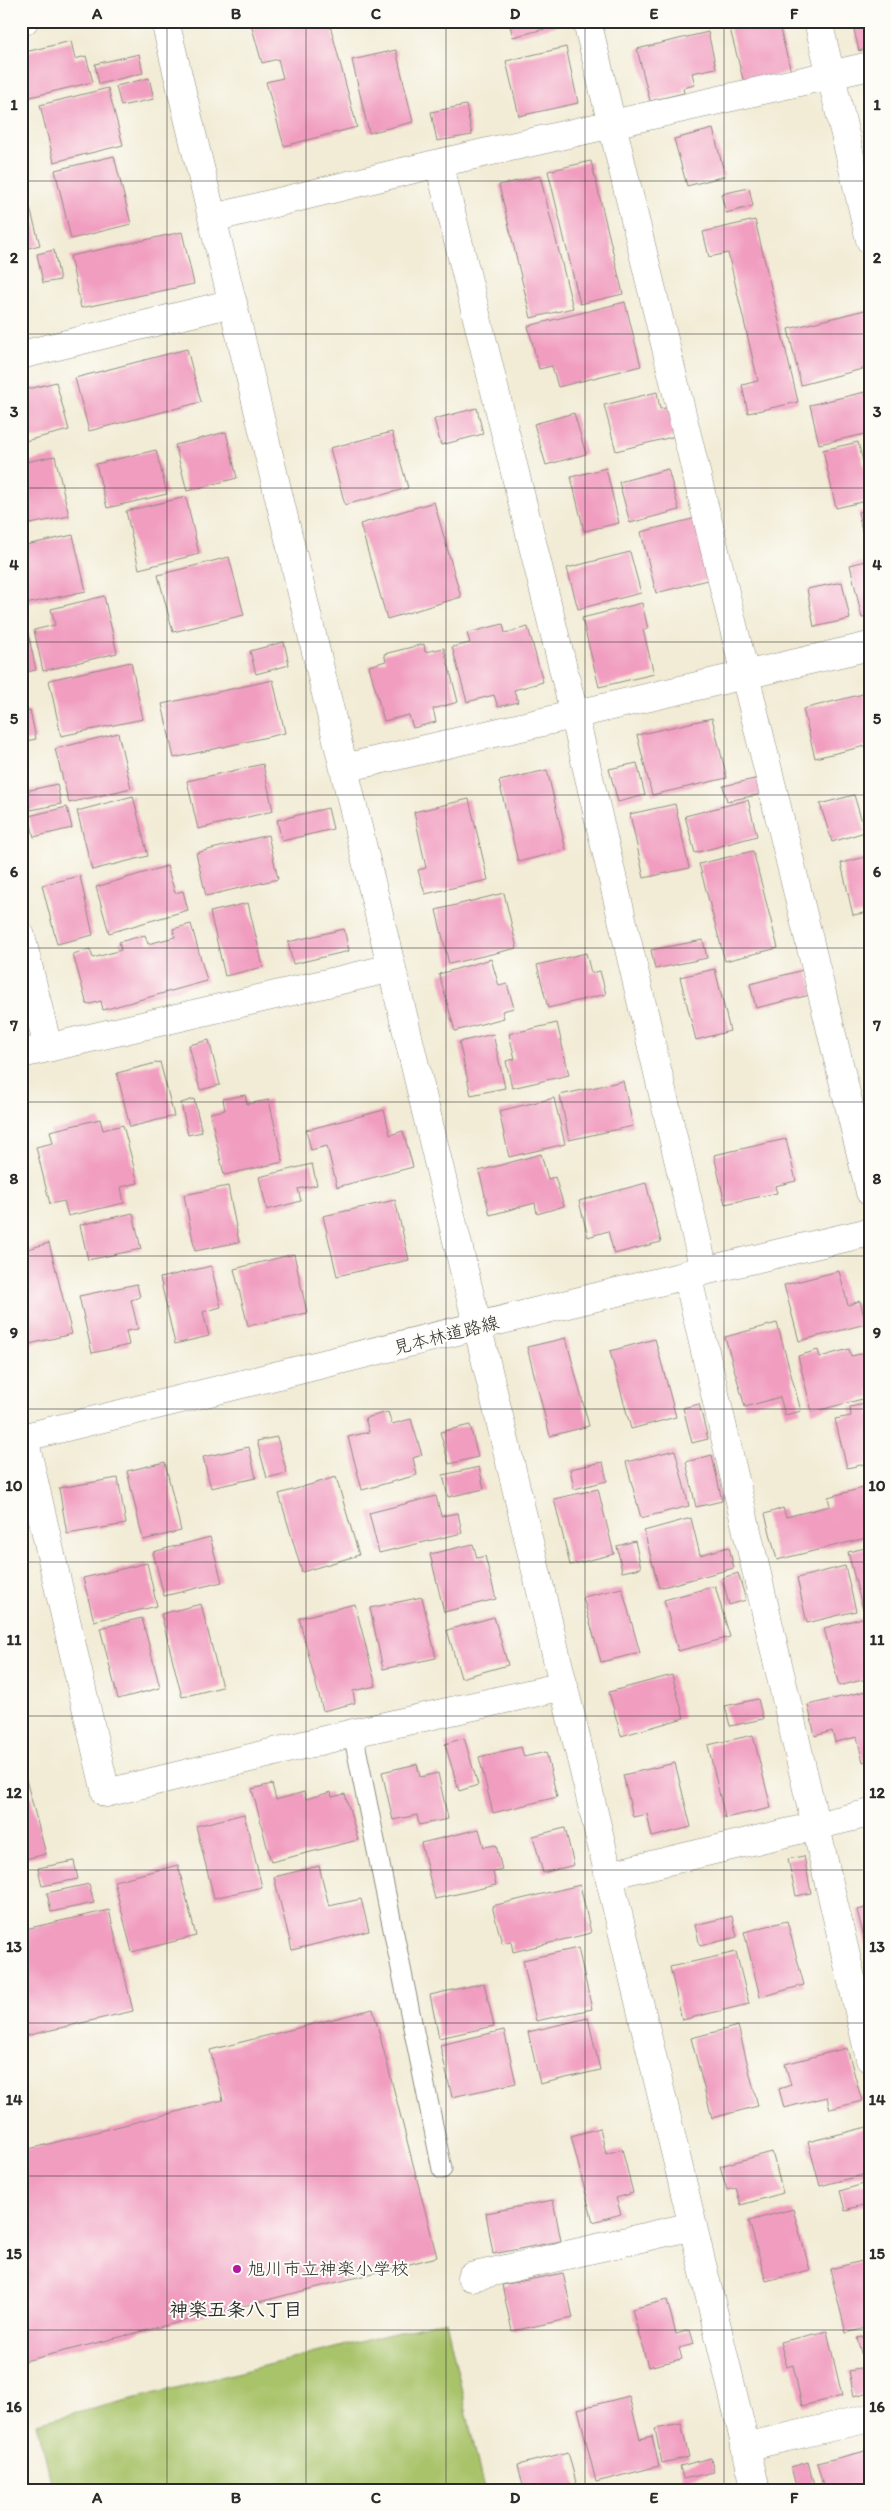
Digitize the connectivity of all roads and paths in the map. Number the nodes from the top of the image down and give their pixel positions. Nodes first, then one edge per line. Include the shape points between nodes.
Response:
1 (165, 21) edge
2 (587, 21) edge
3 (818, 21) edge
4 (870, 66) edge
5 (831, 76) junction
6 (612, 124) junction
7 (439, 163) junction
8 (213, 218) junction
9 (870, 240) edge
10 (233, 303) junction
11 (21, 355) edge
12 (870, 646) edge
13 (745, 676) junction
14 (574, 713) junction
15 (344, 768) junction
16 (21, 936) edge
17 (392, 968) junction
18 (48, 1048) junction
19 (21, 1054) edge
20 (870, 1192) edge
21 (870, 1232) edge
22 (695, 1272) junction
23 (478, 1327) junction
24 (23, 1438) edge
25 (564, 1686) junction
26 (353, 1733) junction
27 (870, 1813) edge
28 (816, 1826) junction
29 (609, 1875) junction
30 (870, 2060) edge
31 (442, 2170) dead end
32 (693, 2226) junction
33 (472, 2277) dead end
34 (870, 2418) edge
35 (745, 2447) junction
36 (756, 2490) edge

1 - 8 street
2 - 6 street
3 - 5 street
4 - 5 street
5 - 6 street
5 - 9 street
6 - 7 street
6 - 13 street
7 - 8 street
7 - 14 street
8 - 10 street
10 - 11 street
10 - 15 street
12 - 13 street
13 - 14 street
13 - 20 street
14 - 15 street
14 - 22 street
15 - 17 street
16 - 18 street
17 - 18 street
17 - 23 street
18 - 19 street
21 - 22 street, 見本林道路線
22 - 23 street, 見本林道路線
22 - 28 street
23 - 24 street, 見本林道路線
23 - 25 street
24 - 26 street via 106,1792
25 - 26 street
25 - 29 street
26 - 31 lane
27 - 28 street
28 - 29 street
28 - 30 street
29 - 32 street
32 - 33 street
32 - 35 street
34 - 35 street
35 - 36 street

